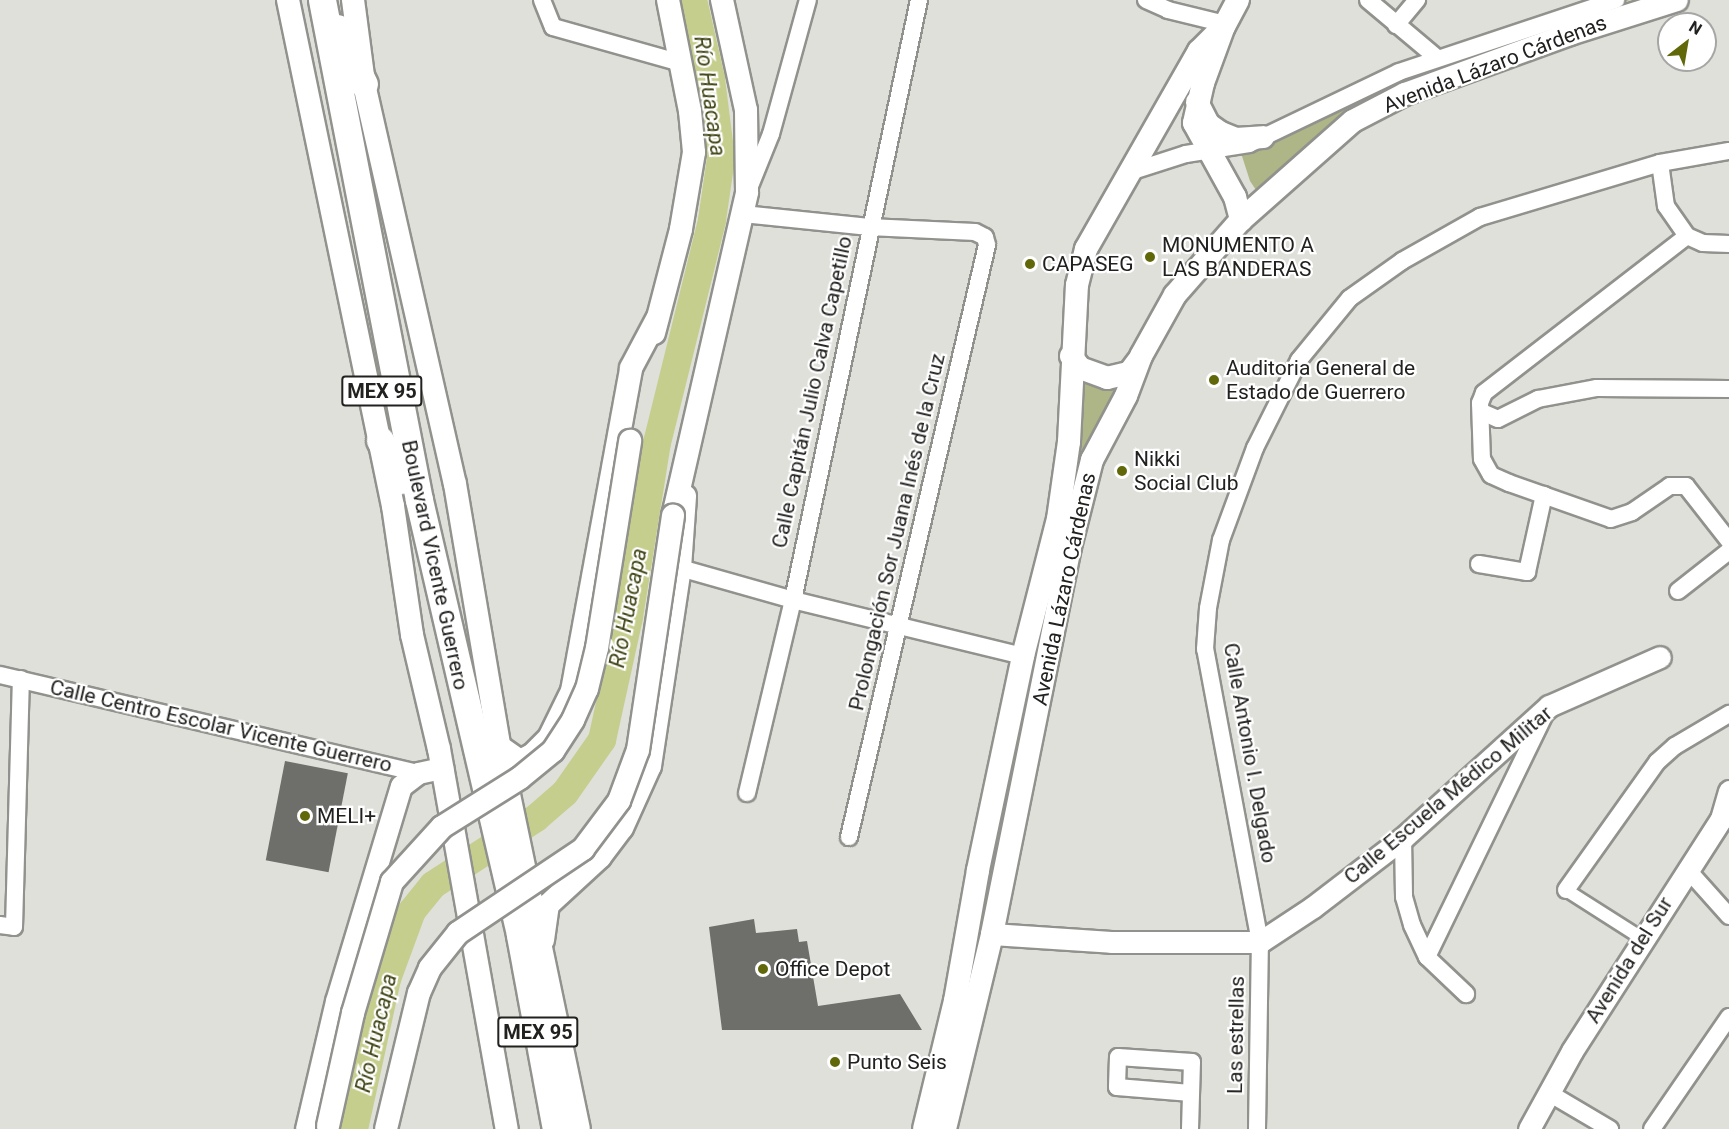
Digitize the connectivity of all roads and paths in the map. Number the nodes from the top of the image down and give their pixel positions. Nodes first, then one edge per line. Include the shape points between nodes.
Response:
1 (288, 0) edge
2 (309, 0) edge
3 (323, 0) edge
4 (352, 0) edge
5 (542, 0) edge
6 (668, 0) edge
7 (722, 0) edge
8 (808, 0) edge
9 (919, 0) edge
10 (1146, 0) edge
11 (1238, 0) edge
12 (1368, 0) edge
13 (1417, 0) edge
14 (1616, 0) edge
15 (1677, 0) edge
16 (1169, 5) edge
17 (1569, 8) edge
18 (1224, 25) junction
19 (1396, 25) junction
20 (1437, 58) junction
21 (681, 63) junction
22 (364, 84) junction
23 (1197, 102) junction
24 (1263, 137) junction
25 (1729, 151) edge
26 (1210, 153) junction
27 (1660, 164) junction
28 (1130, 172) junction
29 (745, 203) junction
30 (1241, 220) junction
31 (869, 227) junction
32 (1687, 236) junction
33 (1729, 244) edge
34 (657, 319) junction
35 (1071, 356) junction
36 (1141, 356) junction
37 (1729, 389) edge
38 (1482, 412) junction
39 (380, 440) junction
40 (683, 476) junction
41 (400, 480) junction
42 (1544, 495) junction
43 (1729, 541) edge
44 (1729, 551) edge
45 (1479, 564) dead end
46 (680, 568) junction
47 (1678, 591) dead end
48 (793, 600) junction
49 (897, 627) junction
50 (1023, 656) junction
51 (1660, 657) dead end
52 (0, 675) edge
53 (21, 679) junction
54 (1549, 706) junction
55 (1729, 714) edge
56 (442, 768) junction
57 (418, 772) junction
58 (480, 772) junction
59 (1729, 792) edge
60 (747, 793) dead end
61 (849, 837) dead end
62 (1402, 838) junction
63 (1687, 869) junction
64 (1566, 890) joint
65 (1729, 916) edge
66 (0, 925) edge
67 (992, 934) junction
68 (520, 935) junction
69 (1643, 939) junction
70 (1260, 942) junction
71 (541, 953) junction
72 (1427, 957) junction
73 (1466, 994) dead end
74 (1729, 1017) edge
75 (560, 1051) junction
76 (493, 1063) junction
77 (1191, 1093) junction
78 (1549, 1094) junction
79 (550, 1121) edge
80 (321, 1128) edge
81 (386, 1129) edge
82 (498, 1129) edge
83 (507, 1129) edge
84 (579, 1129) edge
85 (924, 1129) edge
86 (945, 1129) edge
87 (1190, 1129) edge
88 (1257, 1129) edge
89 (1529, 1129) edge
90 (1610, 1129) edge
91 (1652, 1129) edge

1 - 39 main road, Boulevard Vicente Guerrero
2 - 41 highway, Boulevard Vicente Guerrero / MEX 95
3 - 22 highway
3 - 58 highway, Boulevard Vicente Guerrero / MEX 95 via 419,500
4 - 22 main road, Boulevard Vicente Guerrero
5 - 21 street via 553,27
6 - 21 main road
7 - 29 main road via 746,110
8 - 29 street via 771,134
9 - 31 street, Calle Capitán Julio Calva Capetillo
10 - 16 street
11 - 18 main road
12 - 19 street
13 - 19 street
14 - 17 street, Avenida Lázaro Cárdenas
15 - 30 main road, Avenida Lázaro Cárdenas via 1405,94 1353,121
16 - 18 street
17 - 20 street, Avenida Lázaro Cárdenas
18 - 23 main road
18 - 28 main road, Avenida Lázaro Cárdenas via 1199,51
19 - 20 street
20 - 24 street, Avenida Lázaro Cárdenas via 1358,88
21 - 34 main road via 690,111 693,163
22 - 58 main road, Boulevard Vicente Guerrero via 455,484
23 - 24 main road via 1208,124 1221,134 1236,139
23 - 26 main road via 1194,123
24 - 26 street, Avenida Lázaro Cárdenas
25 - 27 street, Calle Antonio I. Delgado
26 - 28 street, Avenida Lázaro Cárdenas via 1186,154
26 - 30 main road via 1235,197
27 - 32 street via 1666,206
27 - 70 street, Calle Antonio I. Delgado via 1480,217 1402,261 1350,298 1299,360 1255,448 1221,540 1205,649
28 - 35 main road, Avenida Lázaro Cárdenas via 1086,249 1077,285
29 - 31 street
29 - 40 main road
30 - 36 main road, Avenida Lázaro Cárdenas via 1175,295
31 - 48 street, Calle Capitán Julio Calva Capetillo
31 - 49 street, Prolongación Sor Juana Inés de la Cruz via 975,232 985,237 987,245
32 - 33 street via 1703,243
32 - 38 street via 1484,393
34 - 58 main road via 631,368 572,691 549,738 532,755
34 - 80 main road, bridge via 630,441 597,648 577,710 553,751 520,778 442,826 392,882
35 - 36 main road via 1092,376 1107,378 1129,373
35 - 50 main road, Avenida Lázaro Cárdenas via 1064,483
36 - 67 main road, Avenida Lázaro Cárdenas via 1126,396 1092,460 1070,547
37 - 38 street via 1597,388 1538,399 1498,418
38 - 42 street via 1482,459 1491,475
39 - 41 highway
39 - 56 main road, Boulevard Vicente Guerrero via 412,635
40 - 46 main road via 686,514
40 - 81 main road, bridge via 673,516 638,750 619,801 583,849 458,933 430,968 419,993
41 - 58 highway, Boulevard Vicente Guerrero / MEX 95
42 - 43 street via 1611,519 1632,512 1677,484 1686,486
42 - 45 street via 1527,572
44 - 47 street
46 - 48 street
46 - 71 main road via 658,724 639,796 600,857 548,905
48 - 49 street
48 - 60 street, Calle Capitán Julio Calva Capetillo
49 - 50 street
49 - 61 street, Prolongación Sor Juana Inés de la Cruz
50 - 85 main road, Avenida Lázaro Cárdenas via 955,1001
51 - 54 street, Calle Escuela Médico Militar
52 - 53 street, Calle Centro Escolar Vicente Guerrero
53 - 57 street, Calle Centro Escolar Vicente Guerrero
53 - 66 street via 14,927
54 - 62 street, Calle Escuela Médico Militar
54 - 72 street
55 - 64 street via 1675,746 1657,762
56 - 57 street, Calle Centro Escolar Vicente Guerrero
56 - 58 main road, Boulevard Vicente Guerrero
57 - 80 street via 401,786 366,892
58 - 68 highway, Boulevard Vicente Guerrero / MEX 95, bridge
58 - 68 main road, Boulevard Vicente Guerrero, bridge
58 - 76 main road, Boulevard Vicente Guerrero, bridge via 476,966
59 - 63 street, Avenida del Sur via 1721,819
62 - 70 street, Calle Escuela Médico Militar via 1313,907
62 - 72 street via 1404,897
63 - 65 street
63 - 69 street, Avenida del Sur
64 - 69 street
67 - 70 street via 1111,942
67 - 86 main road, Avenida Lázaro Cárdenas
68 - 71 main road, Boulevard Vicente Guerrero
68 - 79 highway, Boulevard Vicente Guerrero / MEX 95
69 - 78 street, Avenida del Sur
70 - 88 street, Las estrellas
71 - 75 main road, Boulevard Vicente Guerrero
72 - 73 street
74 - 91 street
75 - 79 highway
75 - 84 main road, Boulevard Vicente Guerrero
76 - 82 main road
76 - 83 main road, Boulevard Vicente Guerrero
77 - 77 street via 1192,1062 1118,1057 1117,1087
77 - 87 street
78 - 89 street, Avenida del Sur
78 - 90 street

